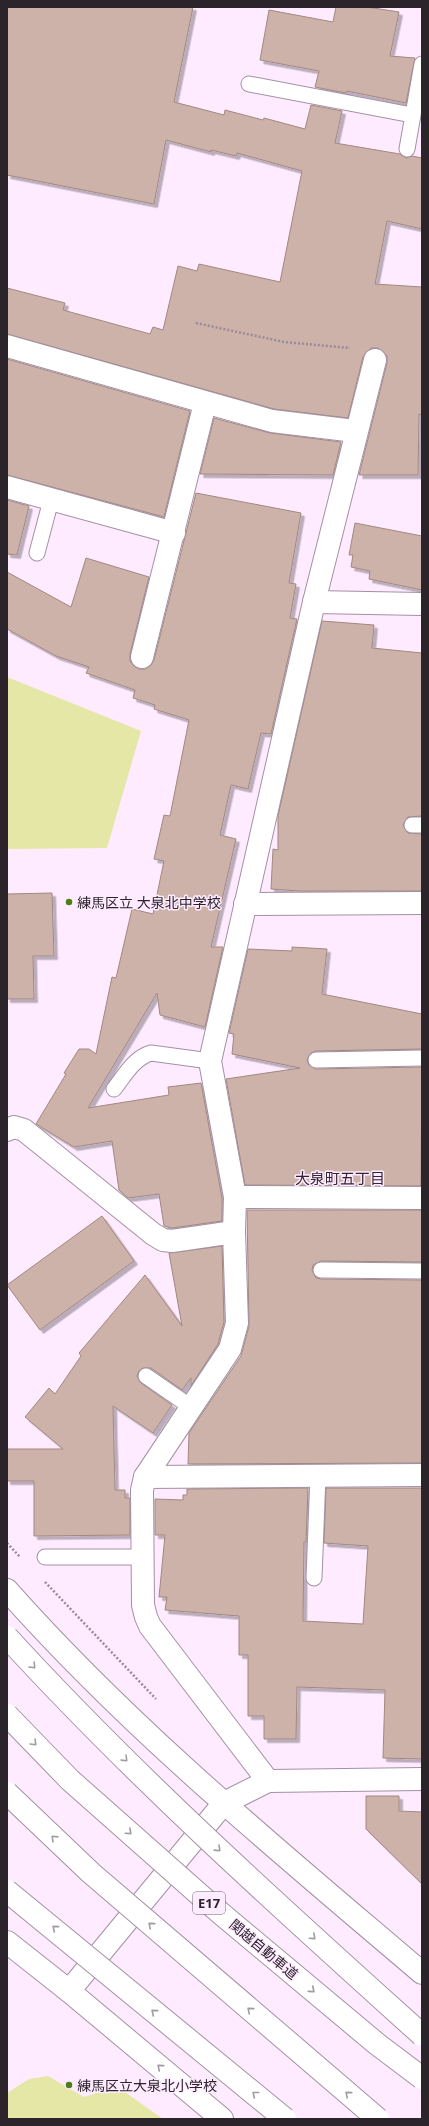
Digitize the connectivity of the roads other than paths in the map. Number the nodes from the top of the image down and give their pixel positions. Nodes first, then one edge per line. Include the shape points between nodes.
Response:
1 (422, 64) edge
2 (249, 84) dead end
3 (412, 115) junction
4 (407, 149) dead end
5 (7, 346) edge
6 (375, 360) dead end
7 (206, 403) junction
8 (355, 431) junction
9 (7, 487) edge
10 (51, 500) junction
11 (174, 534) junction
12 (37, 553) dead end
13 (314, 602) junction
14 (422, 604) edge
15 (142, 657) dead end
16 (422, 903) edge
17 (245, 904) junction
18 (422, 1058) edge
19 (316, 1060) dead end
20 (210, 1061) junction
21 (114, 1089) dead end
22 (7, 1130) edge
23 (235, 1197) junction
24 (422, 1198) edge
25 (234, 1232) junction
26 (321, 1270) dead end
27 (422, 1270) edge
28 (146, 1376) dead end
29 (191, 1407) junction
30 (318, 1475) junction
31 (422, 1475) edge
32 (145, 1476) junction
33 (45, 1557) dead end
34 (142, 1557) junction
35 (314, 1578) dead end
36 (7, 1590) edge
37 (7, 1637) edge
38 (7, 1715) edge
39 (422, 1779) edge
40 (268, 1781) junction
41 (7, 1793) edge
42 (224, 1803) junction
43 (7, 1890) edge
44 (7, 1942) edge
45 (422, 1974) edge
46 (69, 1991) junction
47 (422, 2036) edge
48 (422, 2078) edge
49 (222, 2119) edge
50 (285, 2119) edge
51 (378, 2119) edge

1 - 3 lane
2 - 3 lane
3 - 4 lane
5 - 7 main road
6 - 8 main road
7 - 8 main road via 272,421
7 - 11 main road
8 - 13 main road
9 - 10 main road
10 - 11 main road
10 - 12 lane
11 - 15 main road
13 - 14 main road
13 - 17 main road
16 - 17 main road
17 - 20 main road
18 - 19 lane
20 - 21 lane via 151,1053 134,1063
20 - 23 main road
22 - 25 main road via 14,1127 24,1130 163,1240 172,1241
23 - 24 main road
23 - 25 main road
25 - 29 main road via 237,1323 235,1336 230,1349
26 - 27 lane
28 - 29 lane
29 - 32 main road
30 - 31 main road
30 - 32 main road
30 - 35 lane
32 - 34 main road via 142,1490
33 - 34 lane
34 - 40 main road via 143,1605 150,1626
36 - 42 main road via 118,1705
37 -> 47 main road, bridge via 67,1702 240,1870
38 -> 48 main road, 関越自動車道 / E17, bridge via 70,1780 218,1911
39 - 40 main road
40 - 42 main road
51 -> 41 main road, bridge via 91,1873
42 - 45 main road
42 - 46 main road
50 -> 43 main road, bridge
44 - 46 main road
49 -> 46 main road

